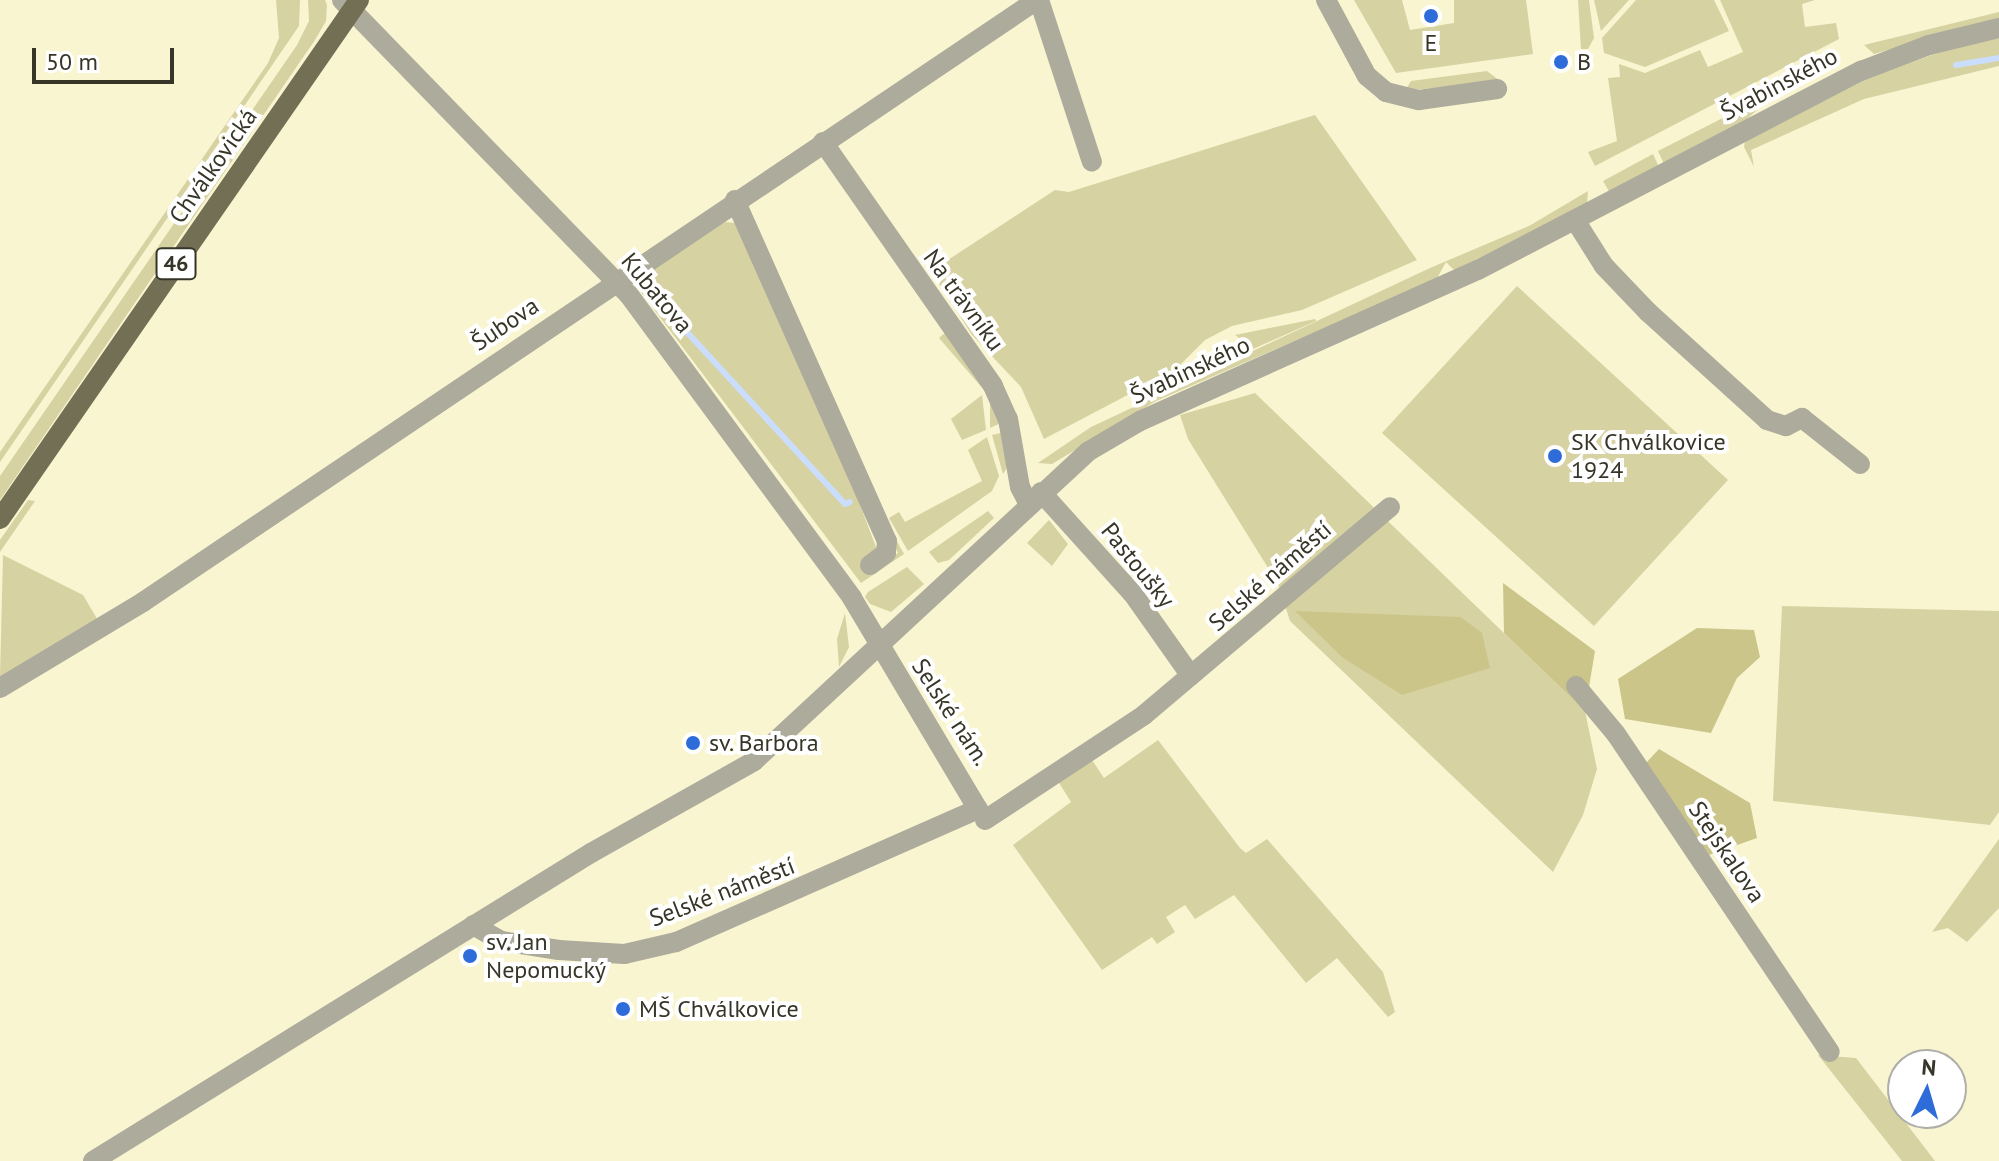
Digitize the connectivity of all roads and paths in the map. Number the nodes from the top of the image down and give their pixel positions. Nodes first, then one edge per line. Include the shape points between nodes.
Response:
1 (1038, 0) edge
2 (1326, 0) edge
3 (351, 3) edge
4 (1999, 28) edge
5 (1497, 89) dead end
6 (823, 142) junction
7 (1092, 162) dead end
8 (735, 200) junction
9 (1575, 220) junction
10 (614, 280) junction
11 (1860, 464) dead end
12 (1034, 498) junction
13 (1390, 507) dead end
14 (0, 519) edge
15 (870, 565) dead end
16 (878, 645) junction
17 (1191, 676) junction
18 (1576, 686) dead end
19 (0, 688) edge
20 (982, 814) junction
21 (473, 925) junction
22 (1830, 1052) dead end
23 (93, 1161) edge

1 - 6 street, Šubova
1 - 7 street
2 - 5 street via 1367,76 1386,92 1419,100
3 - 10 street, Kubatova via 371,35
3 - 14 main road, Chválkovická / 46
4 - 9 street, Švabinského via 1861,71
6 - 8 street, Šubova
6 - 12 street, Na trávníku via 993,386 1008,419 1020,487
8 - 10 street, Šubova
8 - 15 street via 887,541 886,553
9 - 11 street via 1604,266 1648,312 1767,420 1786,426 1802,418
9 - 12 street, Švabinského via 1478,270 1140,421 1089,451
10 - 16 street, Kubatova via 762,470 852,598
10 - 19 street, Šubova via 143,602
12 - 16 street, Švabinského
12 - 17 street, Pastoušky via 1133,594
13 - 17 street, Selské náměstí
16 - 20 street, Selské nám.
16 - 21 street via 754,761
17 - 20 street, Selské náměstí via 1144,715
18 - 22 street, Stejskalova via 1616,734
20 - 21 street, Selské náměstí via 676,942 624,954 501,941
21 - 23 street

